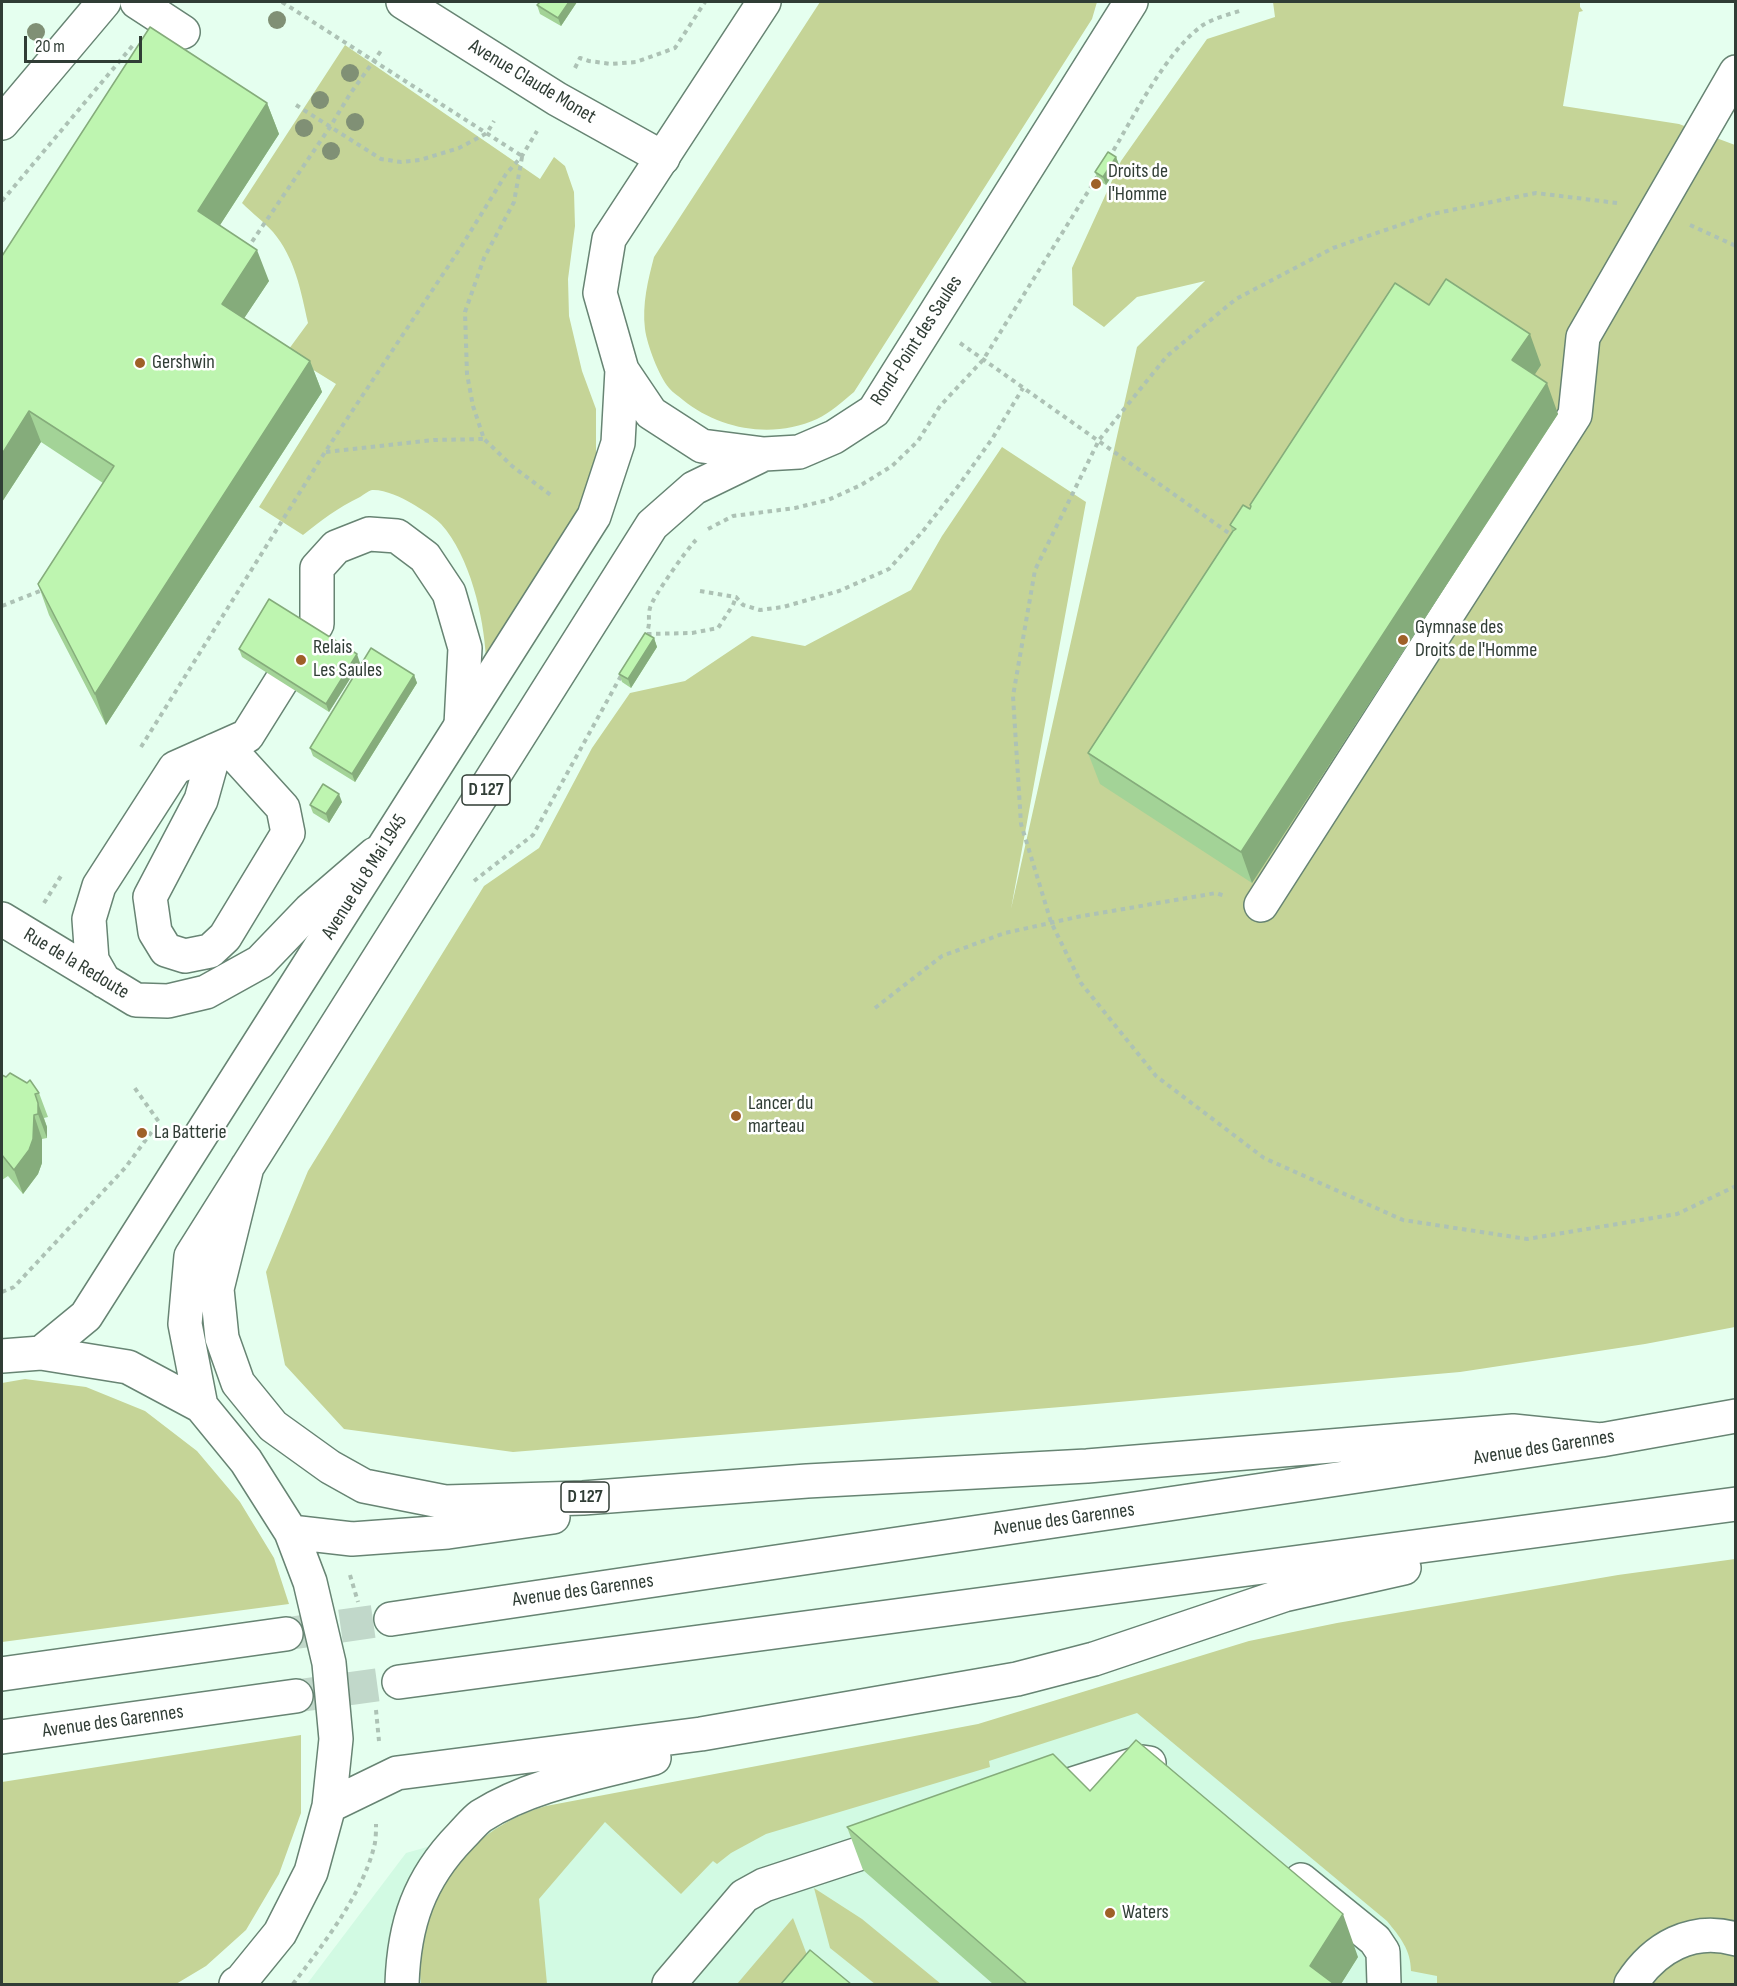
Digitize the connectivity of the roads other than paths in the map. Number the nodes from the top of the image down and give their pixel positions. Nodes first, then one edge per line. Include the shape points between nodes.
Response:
1 (104, 2) edge
2 (403, 2) edge
3 (764, 2) edge
4 (1131, 2) edge
5 (1736, 72) edge
6 (2, 123) edge
7 (663, 158) junction
8 (621, 370) junction
9 (764, 453) junction
10 (461, 725) junction
11 (215, 750) junction
12 (385, 845) junction
13 (1261, 905) road end
14 (13, 926) edge
15 (104, 981) junction
16 (247, 1167) junction
17 (41, 1353) junction
18 (2, 1356) edge
19 (201, 1406) junction
20 (1736, 1416) edge
21 (1601, 1440) junction
22 (807, 1481) junction
23 (1736, 1504) edge
24 (1611, 1521) junction
25 (291, 1532) junction
26 (391, 1619) tunnel mouth
27 (286, 1634) tunnel mouth
28 (2, 1674) edge
29 (399, 1682) tunnel mouth
30 (297, 1696) tunnel mouth
31 (701, 1734) junction
32 (2, 1737) edge
33 (1176, 1780) edge
34 (1008, 1805) edge
35 (329, 1806) junction
36 (931, 1830) edge
37 (1276, 1860) edge
38 (1736, 1939) edge
39 (240, 1984) edge
40 (402, 1984) edge
41 (669, 1984) edge
42 (1384, 1984) edge
43 (1631, 1984) edge

1 - 6 main road
2 - 7 main road, Avenue Claude Monet via 557,99
3 - 7 main road, Rond-Point des Saules
4 - 9 main road, Rond-Point des Saules via 874,411 834,437 799,452
5 - 13 main road via 1584,337 1575,415
7 - 8 main road, Rond-Point des Saules via 609,239 600,293
8 - 9 main road, Rond-Point des Saules via 651,413 702,446
8 - 10 main road, Avenue du 8 Mai 1945 / D 127 via 618,442 594,516
9 - 16 main road, D 127 via 694,488 652,525
10 - 11 main road via 465,648 449,593 425,556 397,536 369,534 336,547 317,568 317,624 247,736
10 - 12 main road, Avenue du 8 Mai 1945 / D 127
11 - 11 main road via 233,753 283,808 288,832 225,937 210,951 185,956 166,950 155,932 150,897 201,800
11 - 15 main road via 175,768 99,886 89,919 92,960
12 - 15 main road, Rue de la Redoute via 310,910 260,962 206,992 168,1001 136,1000
12 - 17 main road, Avenue du 8 Mai 1945 / D 127 via 86,1316
14 - 15 main road, Rue de la Redoute
16 - 19 main road, D 127 via 191,1256 185,1324
16 - 22 main road, D 127 via 217,1289 222,1338 238,1383 273,1426 330,1467 364,1486 446,1502 583,1498
17 - 18 main road
17 - 19 main road via 128,1367
19 - 25 main road via 246,1461
20 - 21 main road, Avenue des Garennes
21 - 22 main road via 1513,1431 1087,1467
21 - 26 main road, Avenue des Garennes
22 - 25 main road via 448,1532 352,1539
23 - 24 main road
24 - 29 main road
24 - 31 main road via 1284,1595 1094,1659 1017,1679
25 - 35 main road via 310,1582 329,1663 336,1739
27 - 28 main road
30 - 32 main road, Avenue des Garennes
31 - 35 main road via 397,1773
31 - 40 main road via 661,1756 533,1791 480,1817 446,1851 424,1885 407,1928
33 - 34 main road via 1158,1766 1142,1762
35 - 39 main road via 311,1872 280,1933
36 - 41 main road via 764,1885 744,1896
37 - 42 main road via 1375,1940 1383,1952
38 - 43 main road via 1703,1936 1681,1941 1659,1952

